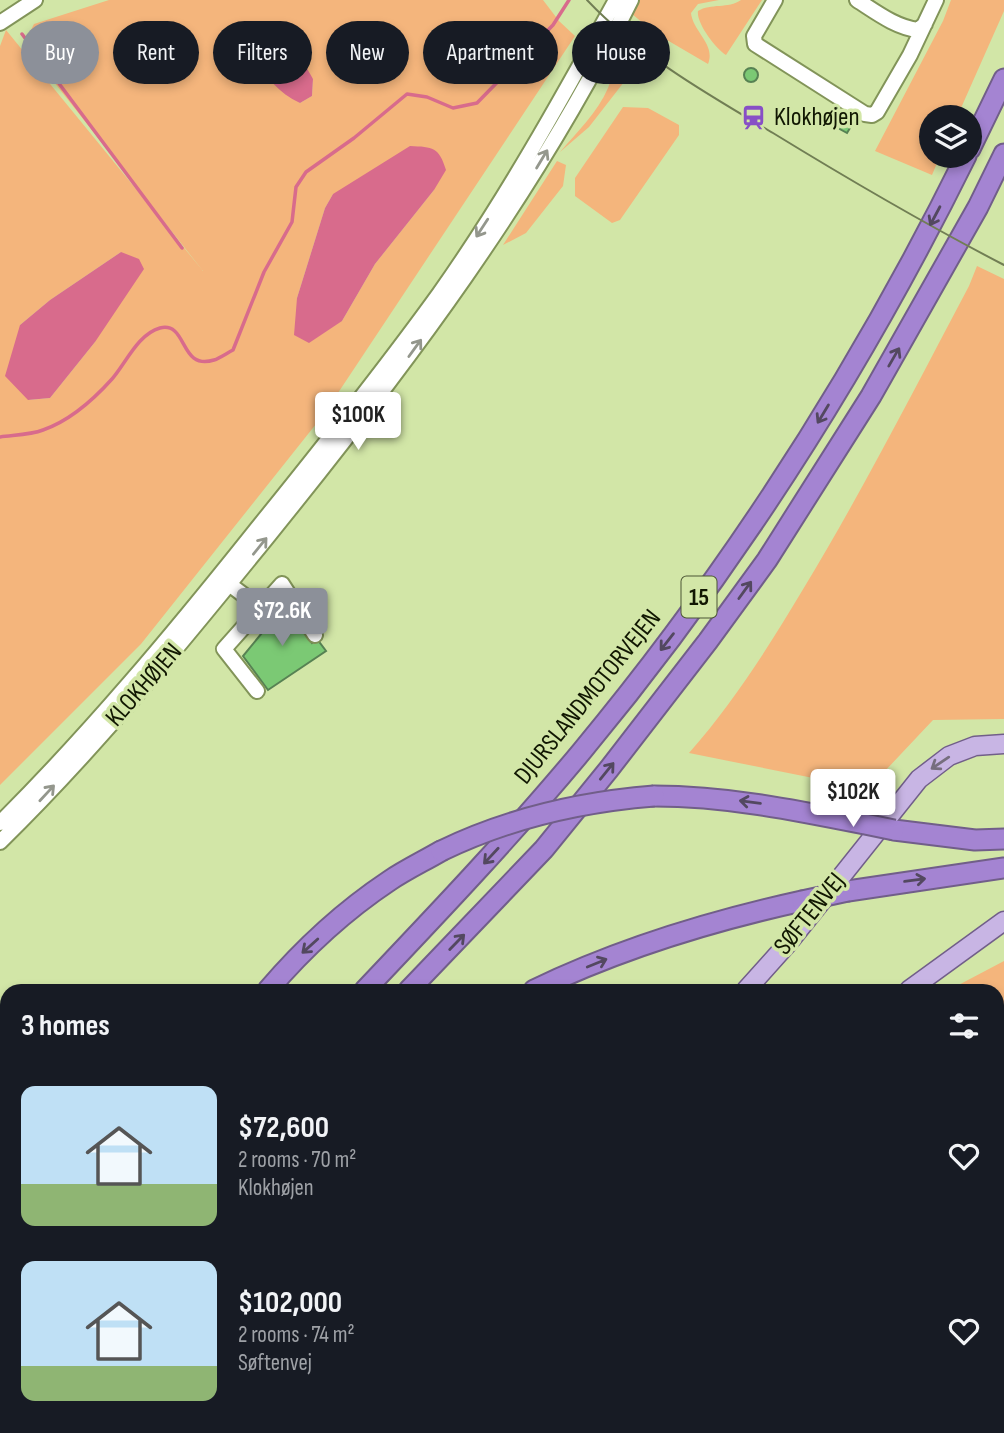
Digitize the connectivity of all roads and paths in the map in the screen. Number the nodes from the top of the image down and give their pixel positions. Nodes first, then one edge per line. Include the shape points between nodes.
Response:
1 (35, 0) edge
2 (616, 0) edge
3 (631, 0) edge
4 (857, 0) edge
5 (936, 0) edge
6 (774, 1) edge
7 (0, 23) edge
8 (925, 24) junction
9 (1004, 79) edge
10 (982, 124) edge
11 (1004, 154) edge
12 (960, 168) edge
13 (229, 584) junction
14 (261, 608) junction
15 (315, 635) dead end
16 (257, 691) dead end
17 (1004, 744) edge
18 (0, 823) edge
19 (1004, 839) edge
20 (0, 842) edge
21 (1004, 869) edge
22 (1004, 921) edge
23 (273, 984) edge
24 (371, 984) edge
25 (415, 984) edge
26 (548, 984) edge
27 (751, 984) edge
28 (917, 984) edge

1 - 7 street
2 -> 18 street, KLOKHØJEN via 490,215 365,393 213,583 100,716
13 -> 3 street, KLOKHØJEN via 358,425 458,289 570,114
4 - 8 street via 909,29 918,30
5 - 8 street
6 - 8 street via 754,36 755,44 865,114 877,112
9 - 10 highway
25 -> 11 highway, 15 via 544,849 767,560 872,396
12 -> 24 highway, DJURSLANDMOTORVEJEN / 15 via 893,294 792,465 686,617 524,820
13 - 14 street
20 -> 13 street, KLOKHØJEN via 111,723
14 - 15 street via 282,584
14 - 16 street via 224,649
17 -> 27 main road, SØFTENVEJ via 975,746 949,756 919,779
19 -> 23 highway, bridge via 894,830 697,796 582,804 474,835 391,879 355,905
26 -> 21 highway, bridge via 653,942 742,915 848,891
22 - 28 main road

